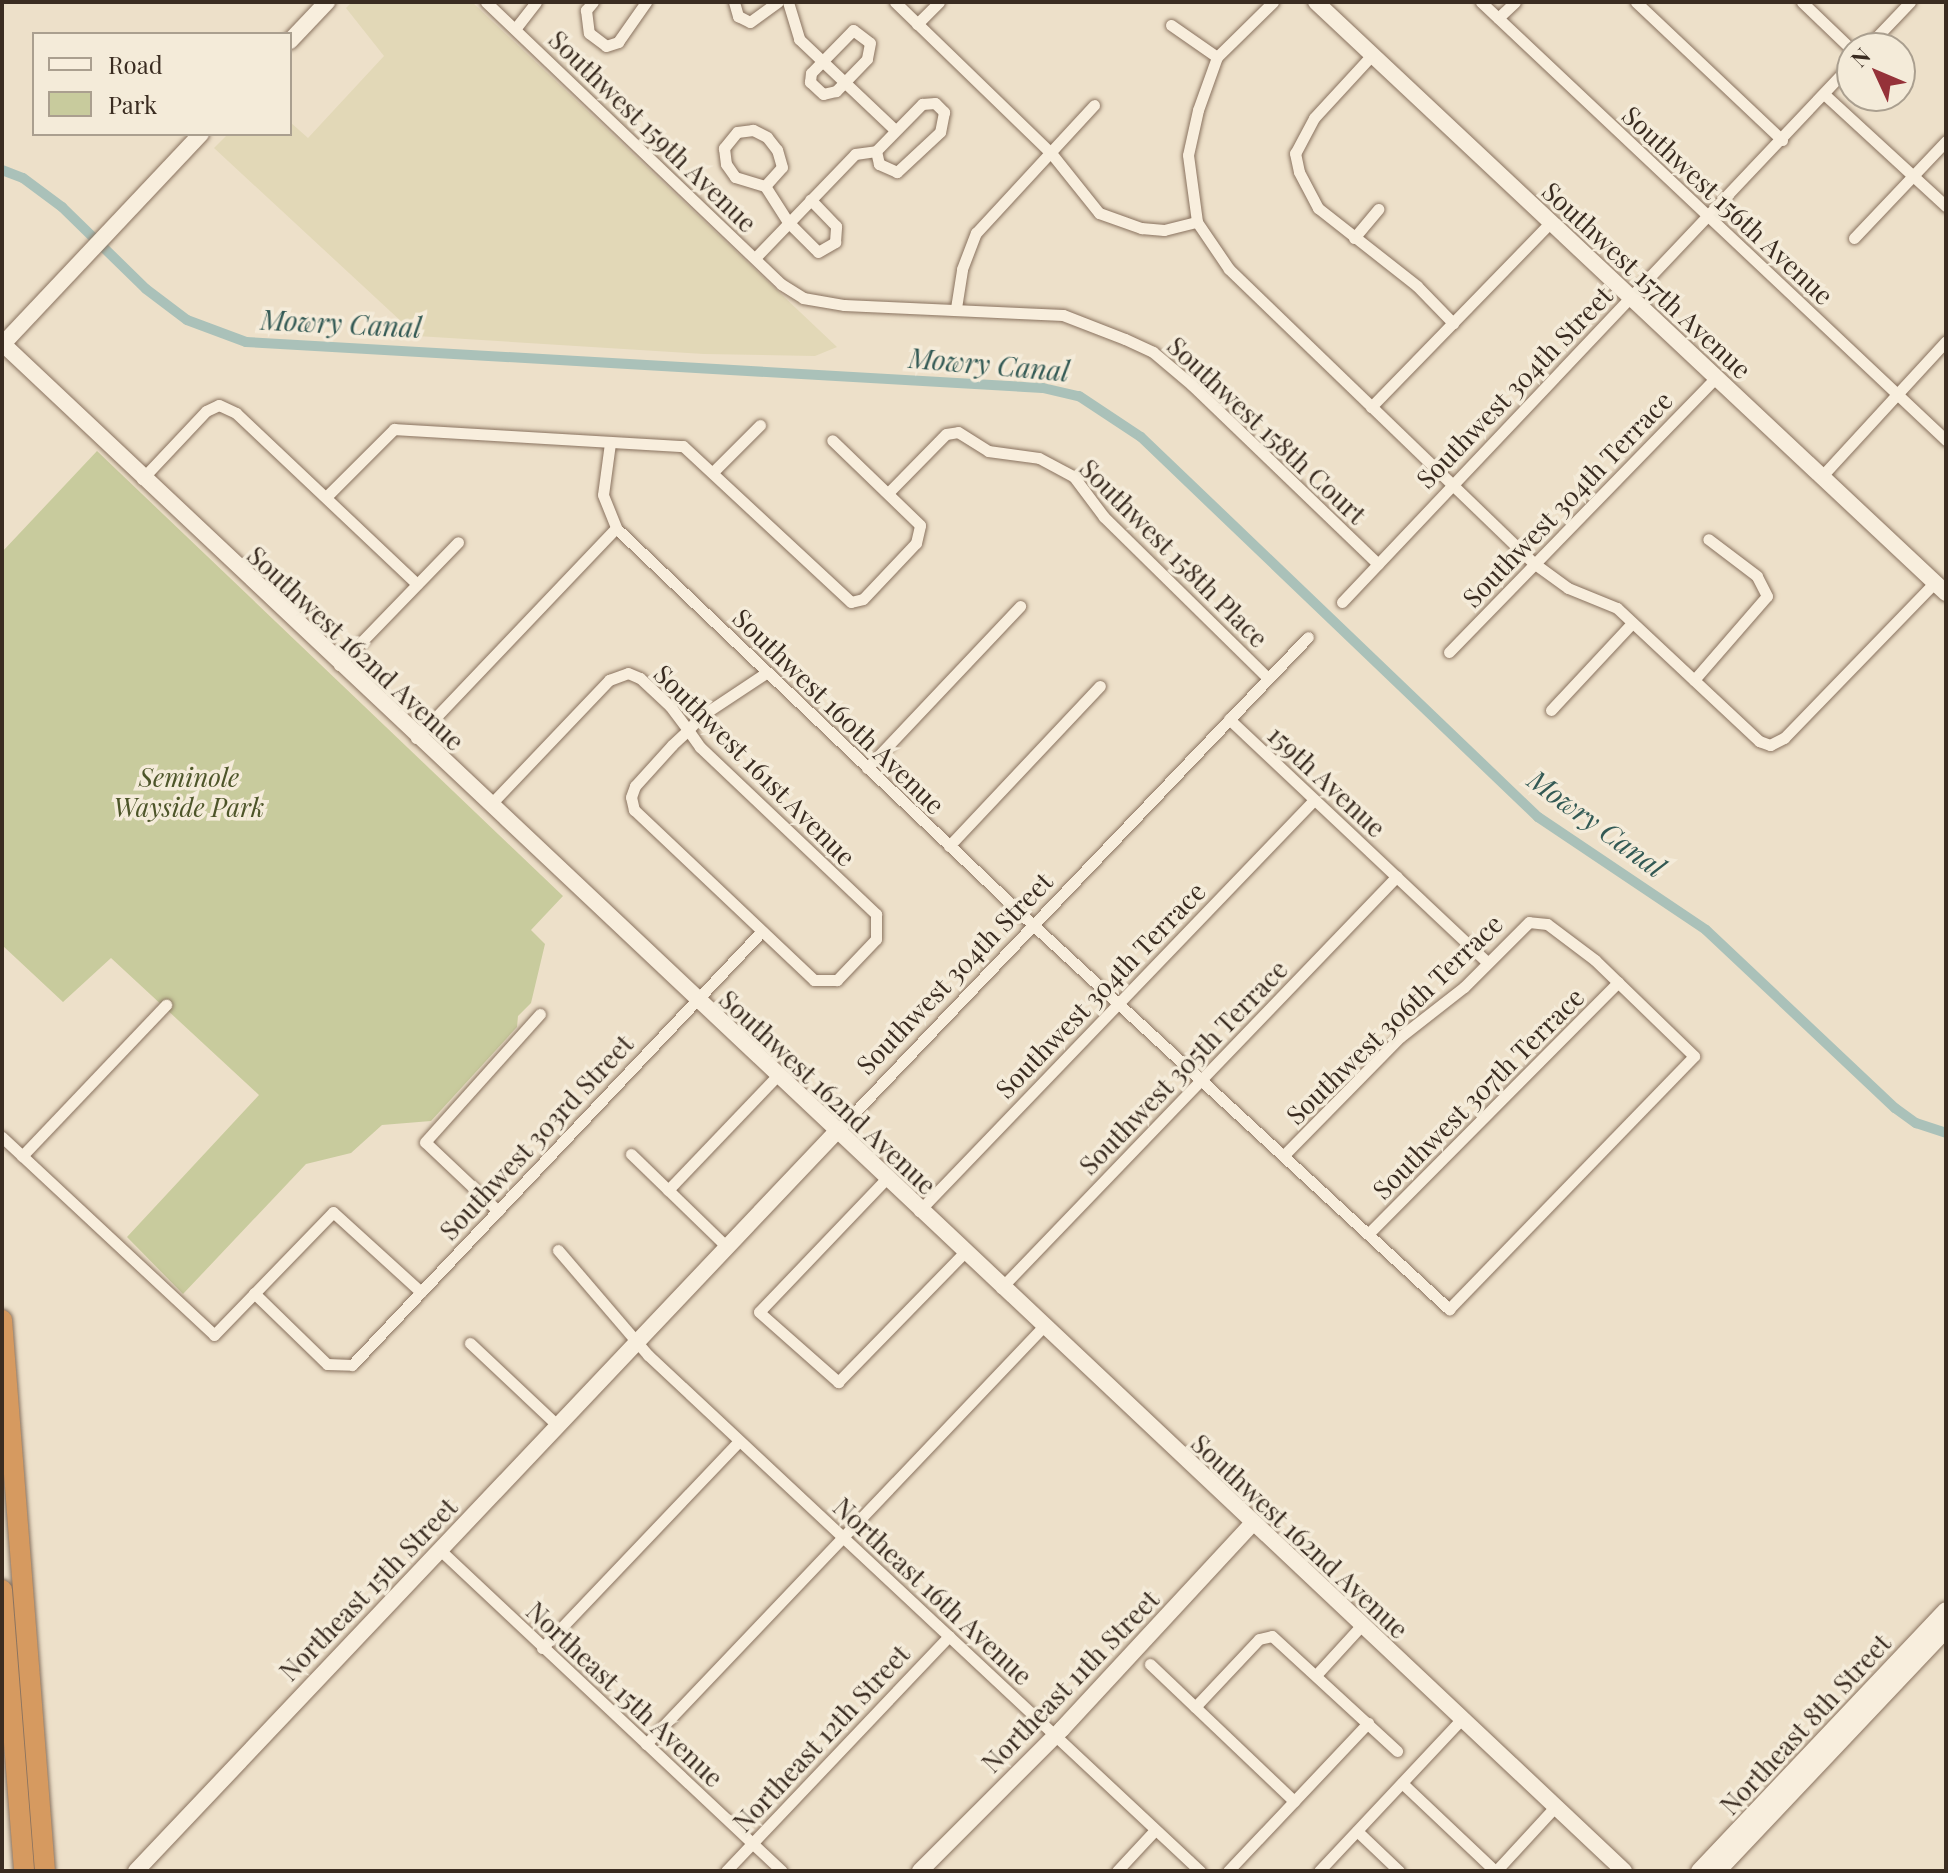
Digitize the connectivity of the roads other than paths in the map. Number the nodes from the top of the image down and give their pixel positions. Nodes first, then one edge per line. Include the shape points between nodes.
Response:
1 (327, 2) edge
2 (486, 2) edge
3 (536, 2) edge
4 (593, 2) edge
5 (646, 2) edge
6 (734, 2) edge
7 (778, 2) edge
8 (788, 2) edge
9 (895, 2) edge
10 (939, 2) edge
11 (1273, 2) edge
12 (1316, 2) edge
13 (1481, 2) edge
14 (1515, 2) edge
15 (1636, 2) edge
16 (1802, 2) edge
17 (1910, 2) edge
18 (1498, 18) junction
19 (917, 24) junction
20 (1171, 25) dead end
21 (515, 29) junction
22 (1881, 32) edge
23 (1836, 35) edge
24 (292, 39) edge
25 (1371, 56) junction
26 (1217, 57) junction
27 (820, 59) junction
28 (1836, 81) edge
29 (845, 83) junction
30 (1824, 94) junction
31 (1094, 105) dead end
32 (895, 130) junction
33 (199, 136) edge
34 (1782, 140) junction
35 (1946, 141) edge
36 (876, 151) junction
37 (1051, 153) junction
38 (1914, 177) junction
39 (765, 186) junction
40 (810, 199) junction
41 (1946, 206) edge
42 (1378, 209) dead end
43 (1708, 217) junction
44 (788, 222) junction
45 (1197, 222) junction
46 (1549, 224) junction
47 (1354, 238) junction
48 (1854, 238) dead end
49 (755, 258) junction
50 (1632, 298) junction
51 (956, 308) junction
52 (1453, 323) junction
53 (1946, 341) edge
54 (2, 344) edge
55 (1717, 376) junction
56 (1897, 394) junction
57 (1371, 407) junction
58 (760, 425) dead end
59 (832, 440) dead end
60 (1946, 440) edge
61 (610, 443) junction
62 (714, 471) junction
63 (1822, 476) junction
64 (142, 479) junction
65 (1453, 486) junction
66 (889, 492) junction
67 (327, 496) junction
68 (616, 528) junction
69 (1708, 539) dead end
70 (458, 542) dead end
71 (1378, 564) junction
72 (1535, 564) junction
73 (417, 584) junction
74 (1940, 588) edge
75 (1342, 602) dead end
76 (1020, 606) dead end
77 (1632, 623) junction
78 (1308, 637) dead end
79 (1449, 652) dead end
80 (339, 665) junction
81 (766, 673) junction
82 (1268, 678) junction
83 (1694, 680) junction
84 (1100, 686) dead end
85 (1551, 710) dead end
86 (1229, 719) junction
87 (688, 730) junction
88 (416, 738) junction
89 (867, 768) junction
90 (1314, 800) junction
91 (490, 805) junction
92 (949, 846) junction
93 (1397, 876) junction
94 (1032, 924) junction
95 (761, 932) junction
96 (1487, 962) junction
97 (1618, 982) junction
98 (695, 1001) junction
99 (1118, 1003) junction
100 (166, 1005) dead end
101 (540, 1014) dead end
102 (776, 1077) junction
103 (1200, 1081) junction
104 (835, 1133) junction
105 (2, 1137) edge
106 (631, 1154) dead end
107 (1284, 1155) junction
108 (22, 1156) junction
109 (885, 1180) junction
110 (668, 1190) junction
111 (498, 1211) junction
112 (919, 1211) junction
113 (1368, 1234) junction
114 (727, 1247) junction
115 (558, 1250) dead end
116 (964, 1253) junction
117 (1001, 1288) junction
118 (421, 1292) junction
119 (254, 1293) junction
120 (2, 1320) edge
121 (1043, 1327) junction
122 (636, 1342) junction
123 (470, 1343) dead end
124 (557, 1425) junction
125 (739, 1441) junction
126 (2, 1460) edge
127 (1253, 1523) junction
128 (844, 1539) junction
129 (19, 1540) junction
130 (439, 1549) junction
131 (2, 1573) edge
132 (2, 1590) edge
133 (1946, 1610) edge
134 (1361, 1626) junction
135 (1946, 1630) edge
136 (949, 1636) junction
137 (542, 1648) junction
138 (1150, 1664) dead end
139 (1317, 1674) junction
140 (32, 1700) junction
141 (1195, 1707) junction
142 (1864, 1707) junction
143 (1461, 1720) junction
144 (1368, 1723) junction
145 (1052, 1733) junction
146 (646, 1744) junction
147 (1397, 1751) dead end
148 (1402, 1783) junction
149 (1294, 1801) junction
150 (1554, 1808) junction
151 (21, 1830) junction
152 (1155, 1830) junction
153 (1357, 1831) junction
154 (752, 1843) junction
155 (24, 1871) edge
156 (34, 1871) edge
157 (45, 1871) edge
158 (136, 1871) edge
159 (726, 1871) edge
160 (782, 1871) edge
161 (920, 1871) edge
162 (1117, 1871) edge
163 (1200, 1871) edge
164 (1228, 1871) edge
165 (1319, 1871) edge
166 (1399, 1871) edge
167 (1496, 1871) edge
168 (1624, 1871) edge
169 (1699, 1871) edge
170 (1718, 1871) edge

1 - 24 street
2 - 21 street, Southwest 159th Avenue
3 - 21 street
4 - 5 street via 586,10 589,33 606,46 618,42
6 - 7 street via 738,16 750,22
8 - 27 street via 796,36
9 - 19 street
10 - 19 street
11 - 26 street
12 - 25 street, Southwest 157th Avenue
13 - 18 street, Southwest 156th Avenue
14 - 18 street
15 - 34 street
16 - 23 street
17 - 22 street
18 - 43 street, Southwest 156th Avenue
19 - 37 street
20 - 26 street
21 - 49 street, Southwest 159th Avenue
25 - 46 street, Southwest 157th Avenue
25 - 47 street via 1314,118 1295,153 1318,208
26 - 45 street via 1188,155
27 - 29 street
27 - 29 street via 811,73 815,89 831,94
27 - 29 street via 847,32 859,30 866,36 871,48 867,59
28 - 30 street, Southwest 304th Street
29 - 32 street
30 - 34 street, Southwest 304th Street
30 - 38 street
31 - 37 street
32 - 36 street
32 - 36 street via 922,104 935,103 944,112 940,132 897,172 879,164
33 - 54 street
34 - 43 street, Southwest 304th Street
35 - 38 street
36 - 40 street via 855,154
37 - 45 street via 1099,213 1141,228 1164,230
37 - 51 street via 976,233 962,269
38 - 41 street
38 - 48 street
39 - 39 street via 782,167 777,150 753,130 737,132 724,148 726,164 735,177
39 - 44 street
40 - 44 street
40 - 44 street via 836,226 835,242 818,252
42 - 47 street
43 - 50 street, Southwest 304th Street
43 - 56 street, Southwest 156th Avenue
44 - 49 street
45 - 57 street via 1229,269
46 - 50 street, Southwest 157th Avenue
46 - 52 street
47 - 52 street via 1417,286
49 - 51 street, Southwest 158th Court via 781,284 817,302
50 - 55 street, Southwest 157th Avenue
50 - 65 street, Southwest 304th Street
51 - 71 street, Southwest 158th Court via 1063,315 1153,352
52 - 57 street
53 - 56 street
54 - 64 street, Southwest 162nd Avenue
55 - 63 street, Southwest 157th Avenue
55 - 72 street, Southwest 304th Terrace
56 - 60 street, Southwest 156th Avenue
56 - 63 street
57 - 65 street
58 - 62 street
59 - 66 street
61 - 62 street via 683,446
61 - 67 street via 394,429
61 - 68 street via 603,495
62 - 66 street via 851,602 863,599 916,543 920,525
63 - 74 street, Southwest 157th Avenue
64 - 67 street via 206,411 219,405 236,413
64 - 80 street, Southwest 162nd Avenue
65 - 71 street, Southwest 304th Street
65 - 72 street
66 - 82 street, Southwest 158th Place via 946,434 958,432 988,451 1039,458 1074,477 1104,517
67 - 73 street
68 - 81 street, Southwest 160th Avenue
68 - 88 street
69 - 83 street via 1765,586 1765,602
70 - 73 street
71 - 75 street, Southwest 304th Street
72 - 77 street via 1568,588 1611,604
72 - 79 street, Southwest 304th Terrace
73 - 80 street
74 - 83 street via 1779,743 1759,741
76 - 89 street
77 - 83 street
77 - 85 street
78 - 82 street, Southwest 304th Street
80 - 88 street, Southwest 162nd Avenue
81 - 87 street
81 - 89 street, Southwest 160th Avenue
82 - 86 street, Southwest 304th Street
84 - 92 street
86 - 90 street, 159th Avenue
86 - 94 street, Southwest 304th Street
87 - 91 street, Southwest 161st Avenue via 670,706 628,673 609,680
87 - 95 street via 635,786 634,810
87 - 95 street, Southwest 161st Avenue via 876,914 880,926 876,939 837,980 826,984 814,980
88 - 91 street, Southwest 162nd Avenue
89 - 92 street, Southwest 160th Avenue
90 - 93 street, 159th Avenue
90 - 99 street, Southwest 304th Terrace
91 - 98 street, Southwest 162nd Avenue
92 - 94 street, Southwest 160th Avenue
93 - 96 street
93 - 103 street, Southwest 305th Terrace
94 - 99 street, Southwest 160th Avenue
94 - 104 street, Southwest 304th Street
95 - 98 street, Southwest 303rd Street
96 - 97 street, Southwest 306th Terrace via 1521,928 1537,921 1571,941
96 - 107 street, Southwest 306th Terrace via 1400,1037
97 - 113 street, Southwest 307th Terrace
97 - 113 street via 1694,1056 1449,1309
98 - 102 street, Southwest 162nd Avenue
98 - 111 street, Southwest 303rd Street
99 - 103 street, Southwest 160th Avenue
99 - 112 street, Southwest 304th Terrace
100 - 108 street
101 - 111 street via 425,1142
102 - 104 street, Southwest 162nd Avenue
102 - 110 street
103 - 107 street
103 - 117 street, Southwest 305th Terrace
104 - 109 street, Southwest 162nd Avenue
104 - 114 street, Southwest 304th Street
105 - 108 street
106 - 110 street
107 - 113 street
108 - 119 street via 214,1335
109 - 112 street, Southwest 162nd Avenue
109 - 116 street via 759,1312 838,1382
110 - 114 street
111 - 118 street, Southwest 303rd Street
112 - 116 street, Southwest 162nd Avenue
114 - 122 street, Southwest 304th Street
115 - 122 street, Northeast 16th Avenue
116 - 117 street, Southwest 162nd Avenue
117 - 121 street, Southwest 162nd Avenue
118 - 119 street, Southwest 303rd Street via 352,1365 341,1367 327,1364
118 - 119 street via 333,1212
120 - 129 highway
121 - 127 street, Southwest 162nd Avenue
121 - 128 street
122 - 124 street, Northeast 15th Street
122 - 125 street, Northeast 16th Avenue
123 - 124 street
124 - 130 street, Northeast 15th Street
125 - 128 street, Northeast 16th Avenue
125 - 137 street
126 - 129 highway via 8,1534
127 - 134 street, Southwest 162nd Avenue
127 - 145 street, Northeast 11th Street via 1062,1729
128 - 136 street, Northeast 16th Avenue
128 - 146 street
129 - 140 highway
130 - 137 street, Northeast 15th Avenue
130 - 158 street, Northeast 15th Street
131 - 140 highway via 12,1582 21,1673
132 - 151 highway
133 - 142 street, Northeast 8th Street
134 - 139 street
134 - 143 street, Southwest 162nd Avenue
135 - 142 street, Northeast 8th Street
136 - 145 street, Northeast 16th Avenue
136 - 154 street, Northeast 12th Street
137 - 146 street, Northeast 15th Avenue
138 - 141 street
139 - 141 street via 1272,1636 1259,1639
139 - 144 street
140 - 157 highway
141 - 149 street
142 - 169 street, Northeast 8th Street
142 - 170 street, Northeast 8th Street
143 - 148 street
143 - 150 street, Southwest 162nd Avenue
144 - 147 street
144 - 149 street
145 - 152 street, Northeast 16th Avenue
145 - 161 street, Northeast 11th Street
146 - 154 street, Northeast 15th Avenue
148 - 153 street
148 - 167 street
149 - 164 street
150 - 167 street
150 - 168 street, Southwest 162nd Avenue
151 - 155 highway
151 - 156 highway via 32,1848
152 - 162 street
152 - 163 street, Northeast 16th Avenue
153 - 165 street
153 - 166 street
154 - 159 street, Northeast 12th Street
154 - 160 street, Northeast 15th Avenue

